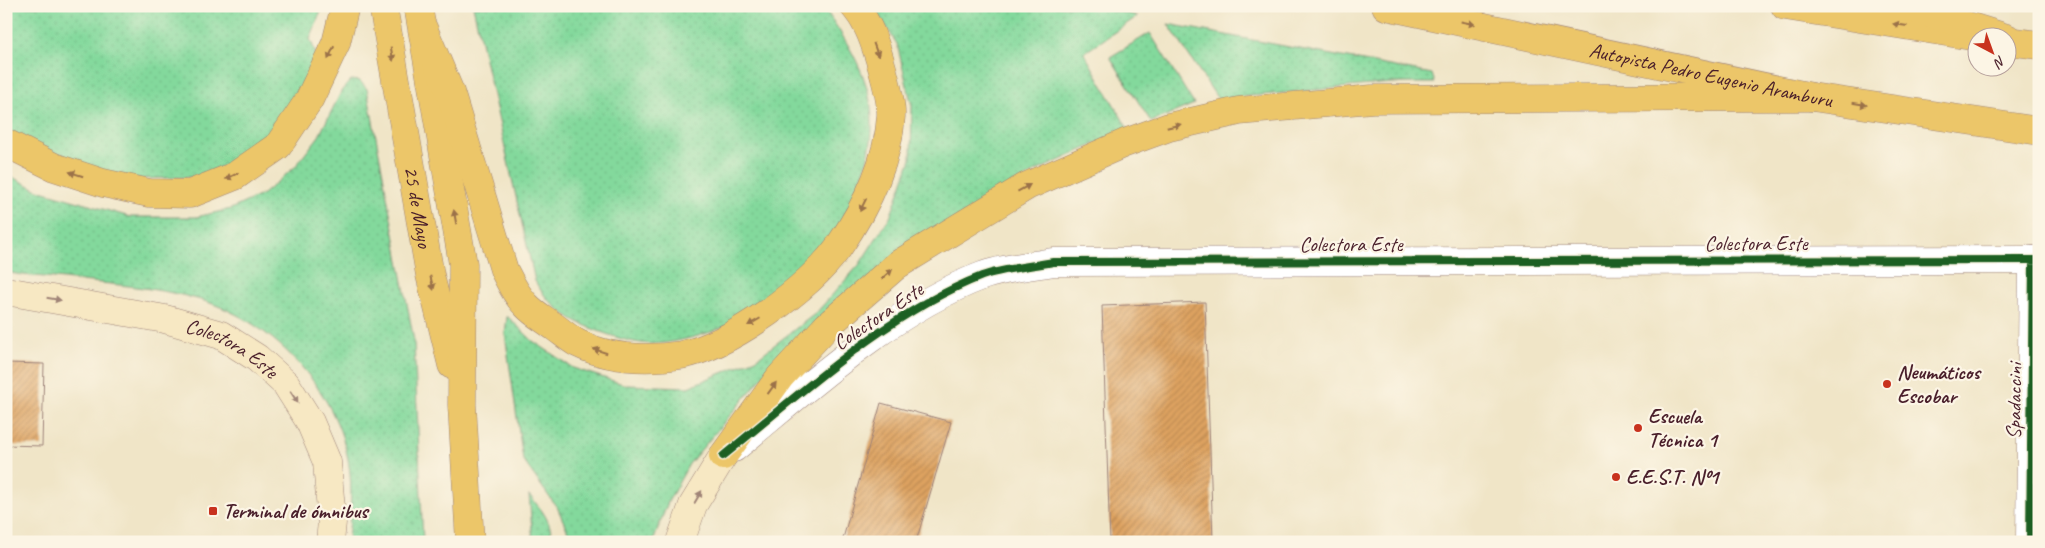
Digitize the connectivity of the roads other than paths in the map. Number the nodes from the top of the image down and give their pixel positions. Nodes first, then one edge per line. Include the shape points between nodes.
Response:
1 (345, 6) edge
2 (383, 6) edge
3 (854, 6) edge
4 (1386, 6) edge
5 (1784, 6) edge
6 (1905, 6) edge
7 (421, 17) edge
8 (1976, 28) edge
9 (1968, 36) edge
10 (1812, 96) junction
11 (2039, 131) edge
12 (6, 143) edge
13 (2036, 260) edge
14 (6, 291) edge
15 (462, 405) junction
16 (723, 456) junction
17 (330, 542) edge
18 (470, 542) edge
19 (680, 542) edge
20 (2030, 542) edge

1 -> 12 main road via 336,43 309,100 278,146 235,176 190,194 149,193 54,167
2 -> 15 main road, 25 de Mayo via 430,275
3 -> 7 main road via 866,23 884,73 891,115 881,168 837,249 802,286 763,317 722,340 683,354 640,359 577,343 526,306 515,292 504,270 450,92
4 -> 10 main road, Autopista Pedro Eugenio Aramburu
9 -> 5 main road
6 - 8 main road
15 -> 7 main road, 25 de Mayo via 463,264
10 -> 11 main road, Autopista Pedro Eugenio Aramburu
16 -> 10 main road via 780,377 827,326 897,265 1028,186 1169,127 1239,111 1372,99
13 - 16 street, Colectora Este via 1053,262 984,276 934,299 891,325 834,367
13 - 20 street, Spadaccini
14 -> 17 main road, Colectora Este via 165,319 221,335 257,358 286,384 310,422 326,462 332,522
15 - 18 main road, 25 de Mayo
19 -> 16 main road, Colectora Este via 693,505

